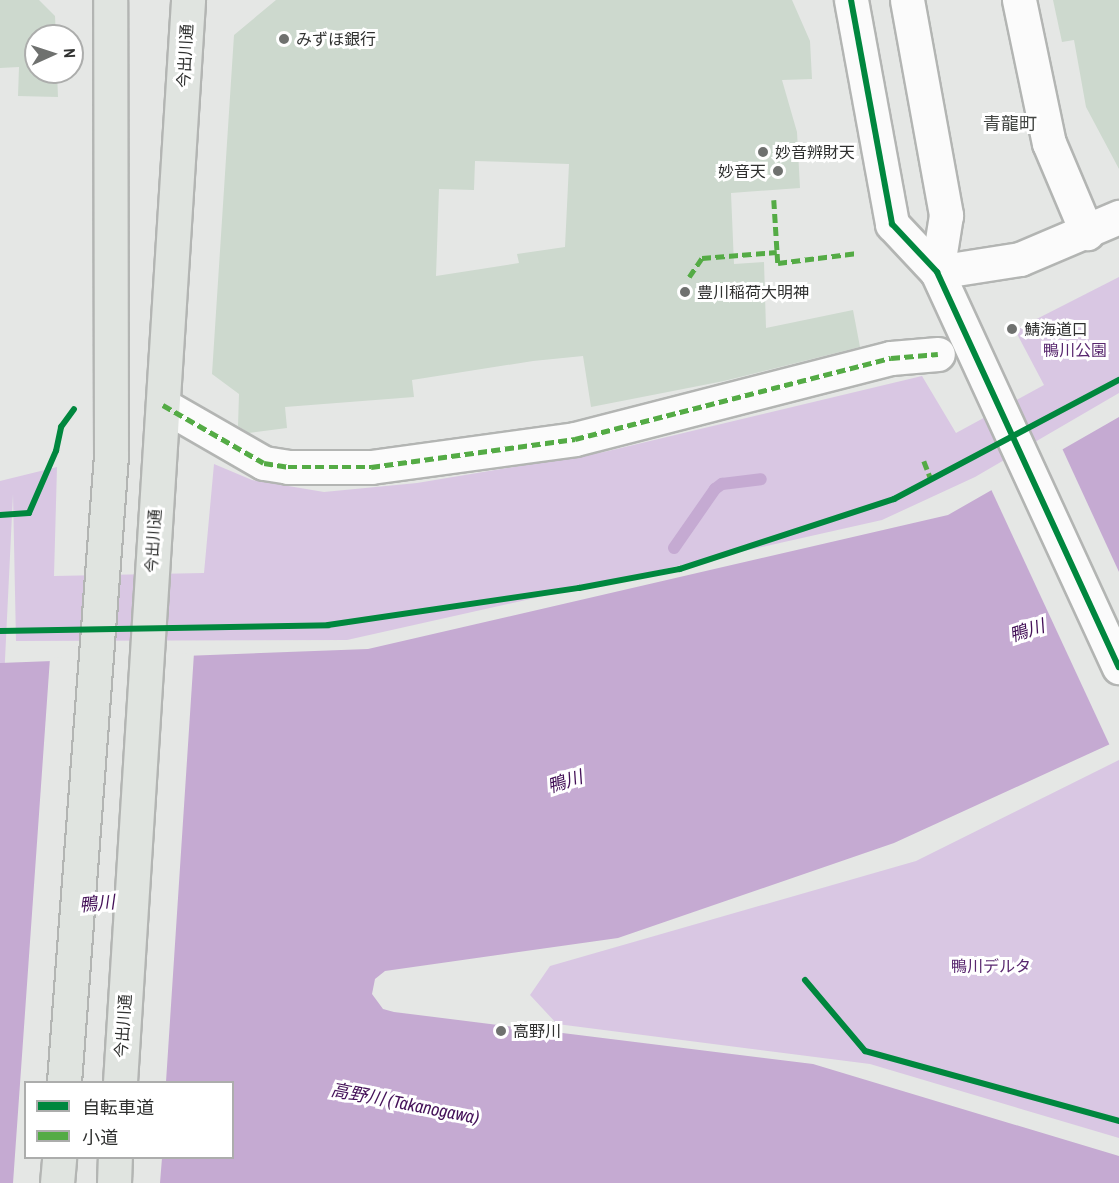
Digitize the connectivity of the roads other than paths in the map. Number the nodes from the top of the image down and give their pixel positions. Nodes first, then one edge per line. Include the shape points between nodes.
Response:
1 (110, 0) edge
2 (188, 0) edge
3 (852, 0) edge
4 (907, 0) edge
5 (1019, 0) edge
6 (1119, 217) edge
7 (1087, 233) junction
8 (937, 272) junction
9 (938, 354) dead end
10 (163, 405) junction
11 (1119, 667) edge
12 (64, 1081) edge
13 (120, 1081) edge
14 (58, 1159) edge
15 (115, 1159) edge
16 (57, 1183) edge
17 (114, 1183) edge

1 - 12 main road via 111,455
2 - 10 main road, 今出川通
3 - 8 street via 892,224
4 - 8 street via 946,215
5 - 7 street via 1049,143
6 - 7 street
7 - 8 street via 1020,260
8 - 11 street
9 - 10 street via 891,358 575,439 371,467 288,467 264,463
10 - 13 main road, 今出川通
14 - 16 main road
15 - 17 main road

